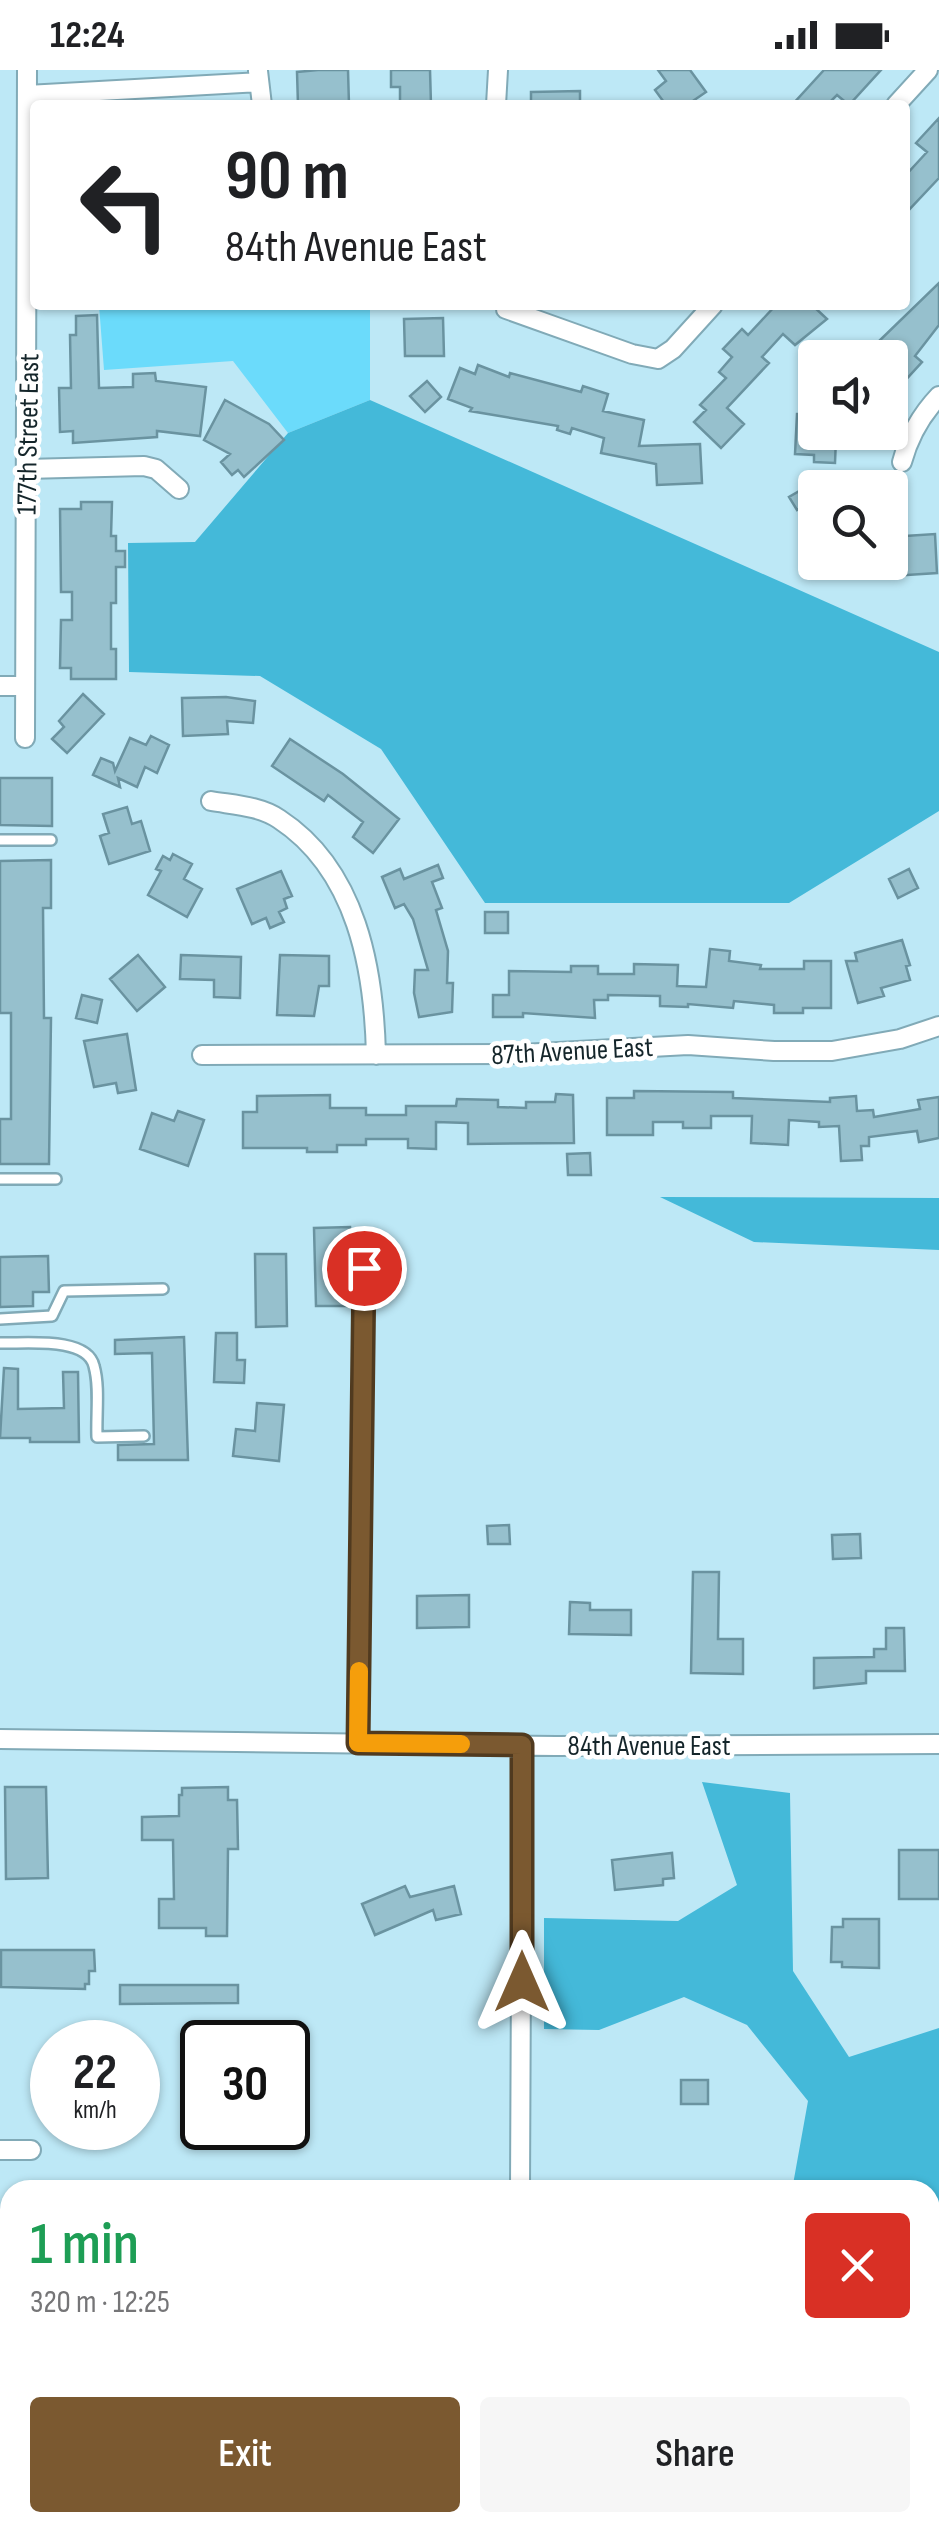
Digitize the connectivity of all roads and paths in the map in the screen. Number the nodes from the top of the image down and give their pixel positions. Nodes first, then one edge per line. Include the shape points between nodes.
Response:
1 (27, 70) edge
2 (498, 70) edge
3 (928, 70) edge
4 (258, 76) edge
5 (27, 95) junction
6 (496, 100) edge
7 (901, 100) edge
8 (30, 206) edge
9 (31, 310) edge
10 (514, 310) edge
11 (708, 310) edge
12 (939, 396) edge
13 (902, 462) dead end
14 (26, 469) junction
15 (179, 489) dead end
16 (0, 686) edge
17 (24, 686) junction
18 (25, 738) dead end
19 (212, 802) dead end
20 (0, 840) edge
21 (51, 840) dead end
22 (939, 1026) edge
23 (202, 1055) dead end
24 (376, 1055) junction
25 (0, 1179) edge
26 (56, 1179) dead end
27 (364, 1268) dead end
28 (163, 1289) dead end
29 (0, 1319) edge
30 (0, 1343) edge
31 (144, 1436) dead end
32 (0, 1740) edge
33 (358, 1743) junction
34 (939, 1744) edge
35 (522, 1745) junction
36 (0, 2150) edge
37 (30, 2150) edge
38 (520, 2180) edge

1 - 5 street, 177th Street East
2 - 6 street
3 - 7 street
4 - 5 street
5 - 8 street, 177th Street East
9 - 14 street, 177th Street East
10 - 11 street via 658,359
12 - 13 street
14 - 15 street via 144,466
14 - 17 street, 177th Street East
16 - 17 street
17 - 18 street, 177th Street East
19 - 24 street via 278,818 333,875 366,955
20 - 21 lane
22 - 24 street, 87th Avenue East via 832,1051 688,1045
23 - 24 street, 87th Avenue East
25 - 26 lane
27 - 33 street
28 - 29 lane via 64,1291 52,1316
30 - 31 lane via 64,1344 84,1352 95,1367 97,1437
32 - 33 street, 84th Avenue East
33 - 35 street, 84th Avenue East
34 - 35 street, 84th Avenue East
35 - 38 street
36 - 37 street

